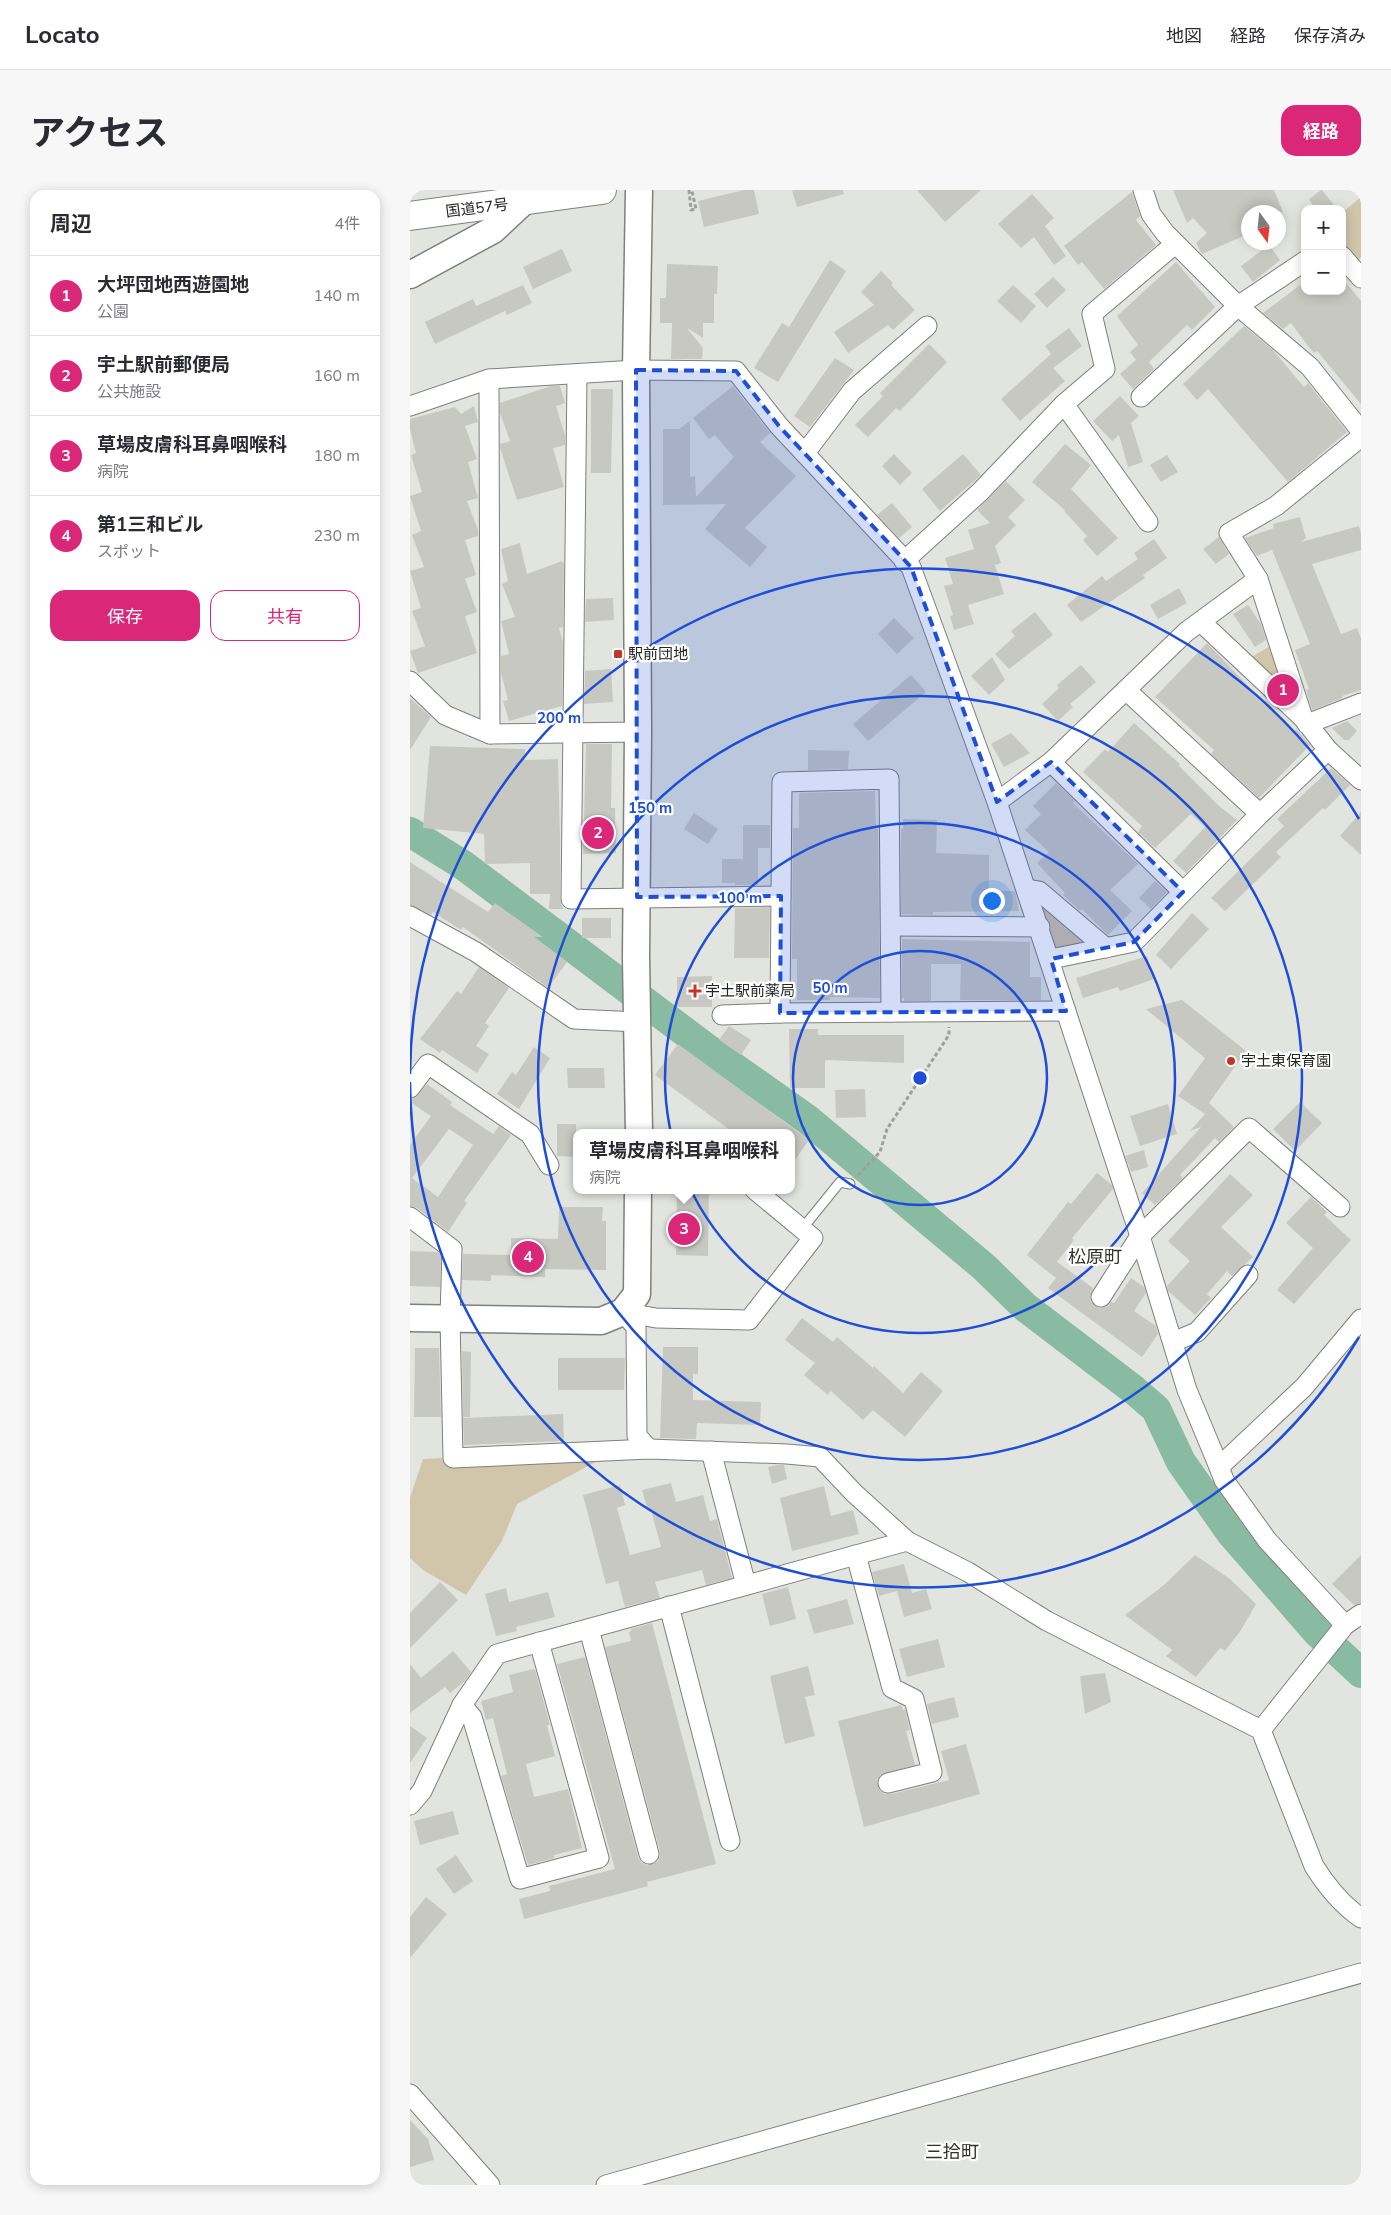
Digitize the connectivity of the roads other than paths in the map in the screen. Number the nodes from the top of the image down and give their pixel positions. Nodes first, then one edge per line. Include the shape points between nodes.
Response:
1 (602, 190) edge
2 (639, 190) edge
3 (1144, 190) edge
4 (523, 202) junction
5 (410, 216) edge
6 (1175, 244) junction
7 (1346, 261) edge
8 (1301, 264) edge
9 (410, 275) edge
10 (1361, 278) edge
11 (1238, 306) junction
12 (927, 326) dead end
13 (636, 370) junction
14 (577, 374) junction
15 (489, 379) junction
16 (1141, 397) dead end
17 (1064, 404) junction
18 (410, 406) edge
19 (1361, 431) edge
20 (1361, 437) edge
21 (804, 453) junction
22 (1148, 522) dead end
23 (904, 561) junction
24 (1258, 579) junction
25 (1200, 622) junction
26 (410, 681) edge
27 (1126, 690) junction
28 (1361, 703) edge
29 (1305, 721) junction
30 (638, 732) junction
31 (572, 733) junction
32 (490, 734) junction
33 (1328, 750) junction
34 (1051, 762) junction
35 (1361, 780) edge
36 (997, 802) junction
37 (1260, 814) junction
38 (1026, 888) junction
39 (1183, 892) junction
40 (781, 896) junction
41 (636, 897) junction
42 (410, 916) edge
43 (891, 926) junction
44 (1040, 927) junction
45 (1106, 948) junction
46 (1051, 959) junction
47 (1066, 1011) junction
48 (780, 1012) junction
49 (891, 1012) junction
50 (722, 1015) dead end
51 (638, 1022) junction
52 (410, 1088) edge
53 (639, 1129) edge
54 (549, 1165) dead end
55 (850, 1184) road end
56 (638, 1194) edge
57 (760, 1194) edge
58 (1340, 1207) dead end
59 (410, 1217) edge
60 (802, 1228) junction
61 (1140, 1236) junction
62 (1248, 1275) dead end
63 (1101, 1297) dead end
64 (623, 1312) junction
65 (410, 1318) edge
66 (450, 1318) junction
67 (1361, 1319) edge
68 (1173, 1342) junction
69 (649, 1449) junction
70 (711, 1451) junction
71 (1218, 1467) junction
72 (907, 1541) junction
73 (856, 1555) junction
74 (746, 1585) junction
75 (669, 1606) junction
76 (1361, 1614) edge
77 (590, 1629) junction
78 (1343, 1629) junction
79 (540, 1642) junction
80 (462, 1705) junction
81 (1261, 1730) junction
82 (888, 1783) dead end
83 (410, 1805) edge
84 (730, 1841) dead end
85 (649, 1854) dead end
86 (1361, 1918) edge
87 (1361, 1973) edge
88 (410, 2094) edge
89 (490, 2185) edge
90 (606, 2185) edge

1 - 4 highway, 国道57号
2 - 13 street
3 - 6 street via 1151,214
4 - 5 highway, 国道57号
4 - 9 street via 493,230
6 - 11 street
6 - 17 street via 1092,314 1105,369
7 - 10 street
8 - 11 street
11 - 16 street
11 - 19 street via 1310,367
12 - 21 street via 852,390
13 - 14 street
13 - 21 street via 736,371
13 - 30 street
14 - 15 street
14 - 31 street
15 - 18 street
15 - 32 street
17 - 22 street
17 - 23 street via 980,492
20 - 24 street via 1276,506 1230,533
21 - 23 street
23 - 36 street via 911,567
24 - 25 street
24 - 29 street
25 - 27 street
25 - 29 street
26 - 32 street via 444,715
27 - 34 street
27 - 37 street
28 - 29 street
29 - 33 street
30 - 31 street
30 - 41 street
31 - 32 street
31 - 41 street via 571,898
33 - 35 street
33 - 37 street
34 - 36 street
34 - 39 street
36 - 38 street
37 - 39 street
38 - 44 street
38 - 45 street via 1039,891
39 - 45 street via 1134,942
40 - 41 street
40 - 43 street via 782,782 889,779
40 - 48 street
41 - 51 street
42 - 51 street via 476,952 574,1019
43 - 44 street
43 - 49 street
44 - 46 street
45 - 46 street
46 - 47 street
47 - 49 street
47 - 61 street
48 - 49 street
48 - 50 street
51 - 53 street
52 - 54 street via 428,1064 530,1134
55 - 60 lane via 840,1182
56 - 64 street via 637,1294
57 - 60 street
58 - 61 street via 1248,1128
59 - 66 street via 452,1249
60 - 64 street via 813,1238 749,1320 656,1318
61 - 63 street
61 - 68 street
62 - 68 street via 1197,1332
64 - 66 street via 601,1321
64 - 69 street via 636,1327 636,1436
65 - 66 street
66 - 69 street via 453,1458
67 - 71 street via 1304,1387
68 - 71 street via 1187,1390
69 - 70 street
70 - 72 street via 820,1457
70 - 74 street
71 - 78 street via 1267,1540
72 - 73 street
72 - 81 street via 968,1572 1047,1621
73 - 74 street
73 - 82 street via 892,1688 914,1699 932,1772
74 - 75 street
75 - 77 street
75 - 84 street
76 - 78 street
77 - 79 street
77 - 85 street
78 - 81 street
79 - 80 street via 497,1654
79 - 80 street via 599,1858 520,1879 472,1717
80 - 83 street via 422,1791
81 - 86 street via 1314,1866 1332,1892
87 - 90 street
88 - 89 street

